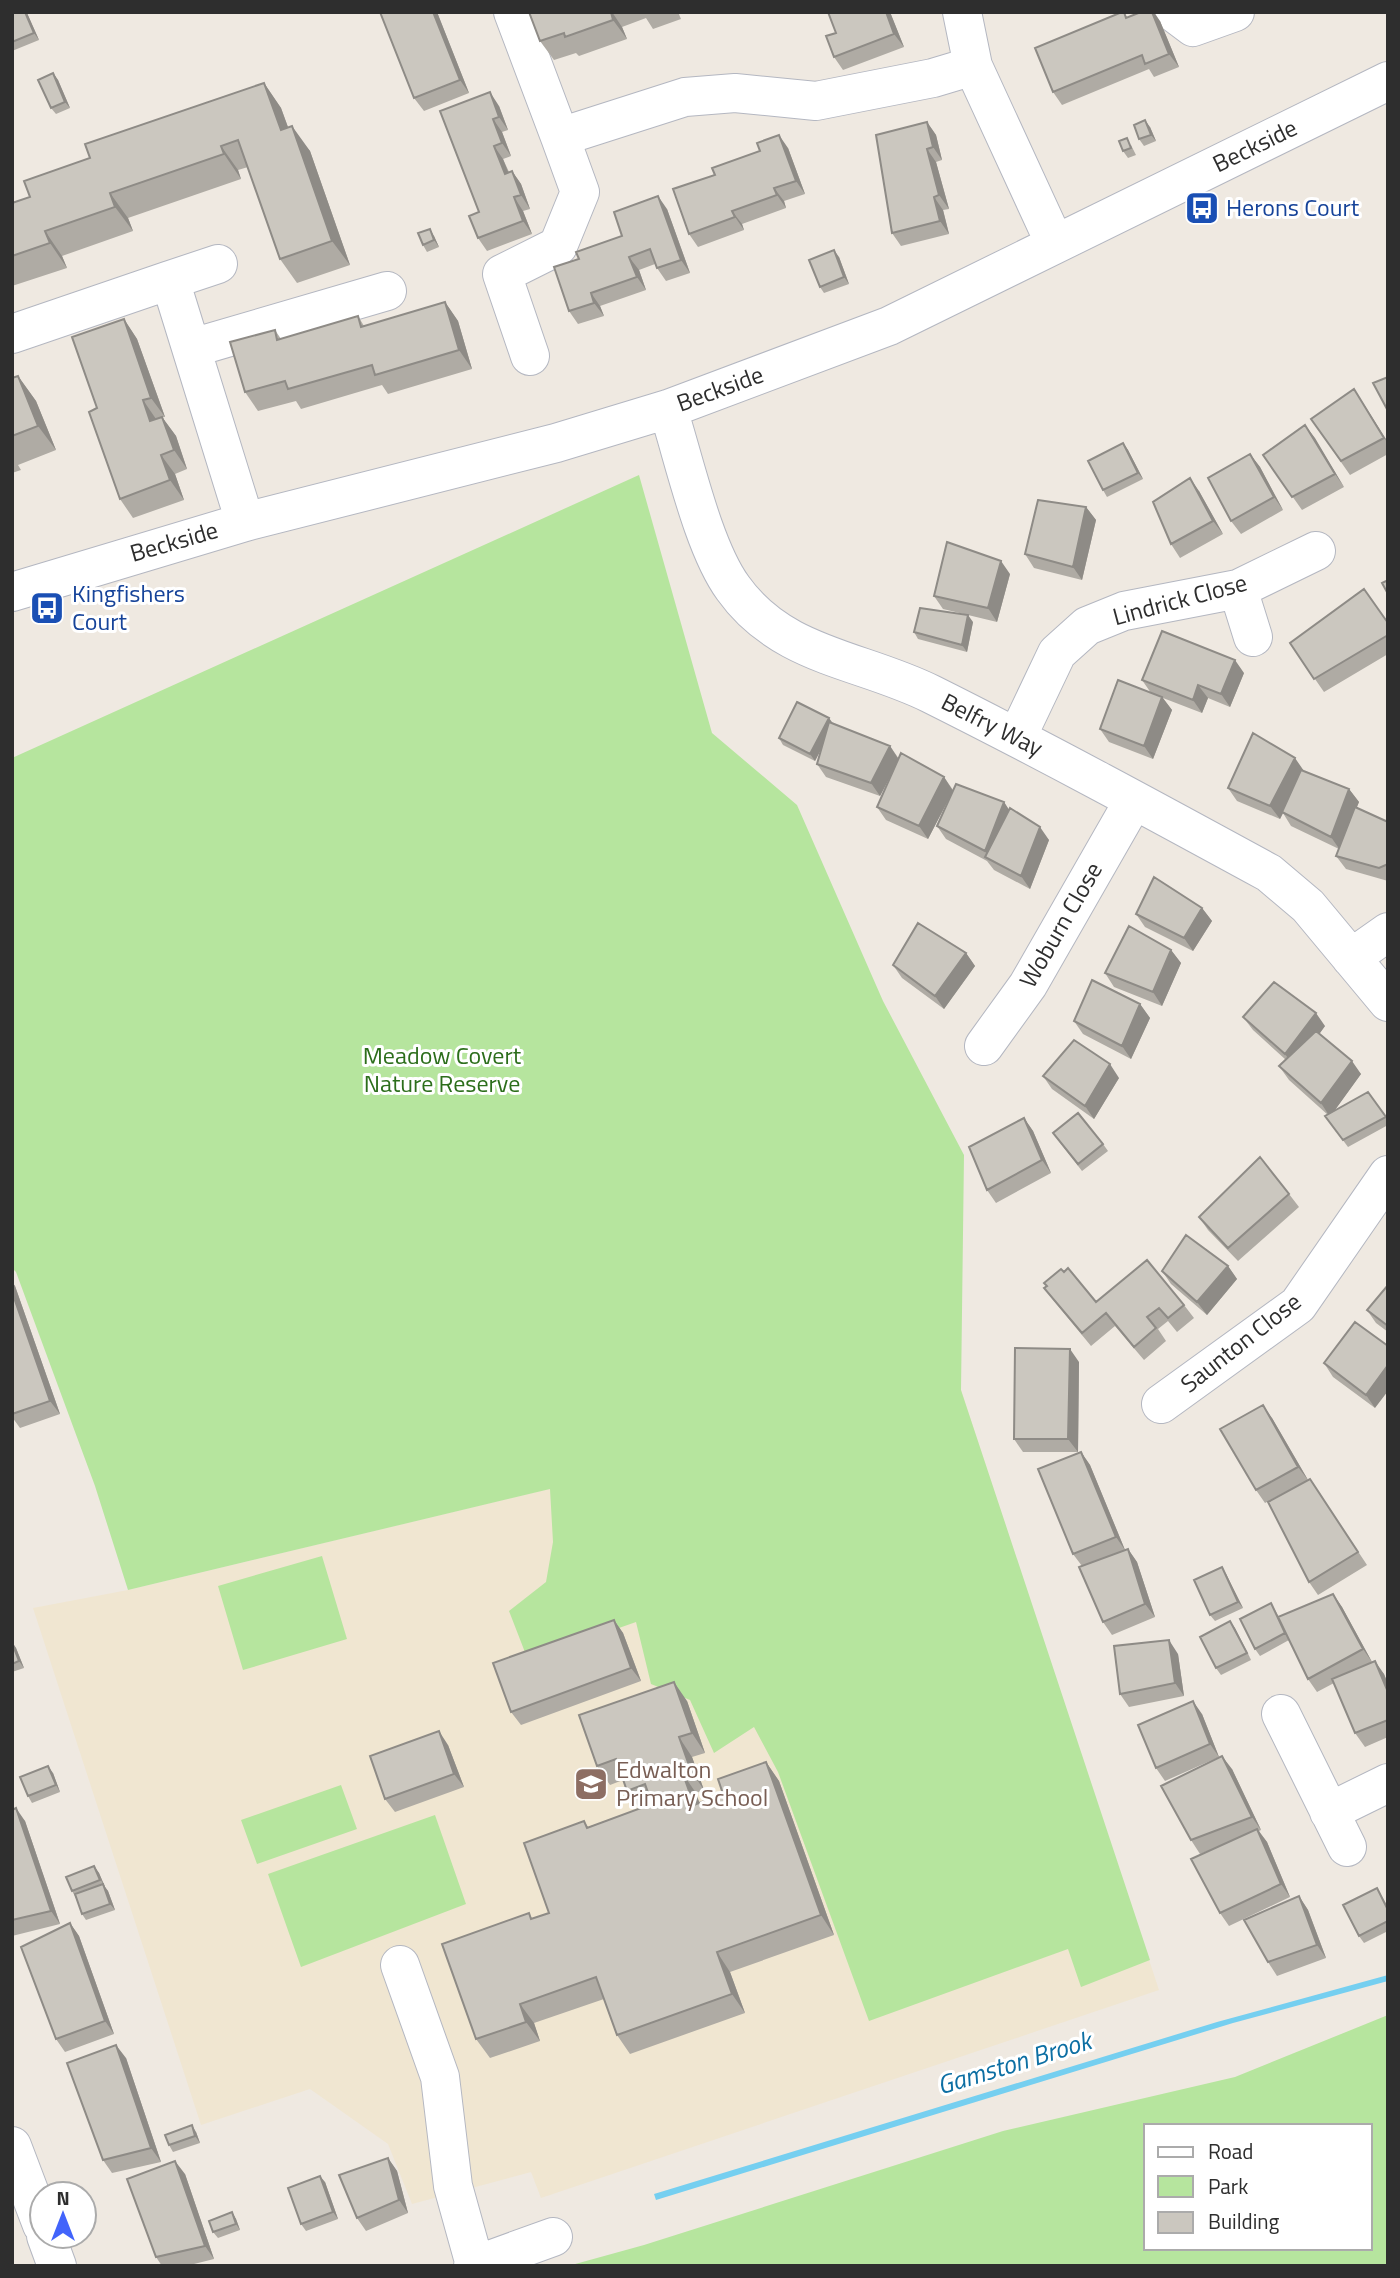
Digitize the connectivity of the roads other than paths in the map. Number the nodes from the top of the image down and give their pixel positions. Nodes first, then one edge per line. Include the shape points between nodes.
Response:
1 (513, 12) edge
2 (962, 12) edge
3 (1173, 12) edge
4 (1235, 12) edge
5 (972, 66) junction
6 (1388, 81) edge
7 (560, 136) junction
8 (1055, 244) junction
9 (218, 264) dead end
10 (170, 280) junction
11 (387, 291) dead end
12 (12, 334) edge
13 (192, 348) junction
14 (530, 356) dead end
15 (668, 409) junction
16 (245, 522) junction
17 (1316, 551) dead end
18 (1238, 589) junction
19 (12, 592) edge
20 (1253, 637) dead end
21 (1017, 737) junction
22 (1134, 800) junction
23 (1388, 932) edge
24 (1351, 958) junction
25 (1388, 1002) edge
26 (984, 1046) dead end
27 (1388, 1175) edge
28 (1161, 1404) dead end
29 (1281, 1714) dead end
30 (1388, 1783) edge
31 (1329, 1812) junction
32 (1347, 1847) dead end
33 (400, 1965) dead end
34 (12, 2146) edge
35 (28, 2188) edge
36 (553, 2237) dead end
37 (474, 2265) edge

1 - 7 street
2 - 5 street
3 - 4 street via 1193,27
5 - 7 street via 816,102 735,93 685,97
5 - 8 street
6 - 8 street, Beckside
7 - 14 street via 580,192 567,225 558,246 502,274
8 - 15 street, Beckside via 889,326
9 - 10 street
10 - 12 street
10 - 13 street
11 - 13 street
13 - 16 street
15 - 16 street, Beckside via 556,443
15 - 21 street, Belfry Way via 715,558 733,589 778,634 922,690
16 - 19 street, Beckside
17 - 18 street, Lindrick Close
18 - 20 street
18 - 21 street, Lindrick Close via 1124,611 1087,626 1057,653
21 - 22 street, Belfry Way
22 - 24 street, Belfry Way via 1269,873 1308,906
22 - 26 street, Woburn Close via 1028,985
23 - 24 street
24 - 25 street, Belfry Way
27 - 28 street, Saunton Close via 1297,1305
29 - 31 street
30 - 31 street
31 - 32 street
33 - 37 street via 440,2077 453,2186
34 - 35 street
36 - 37 street

